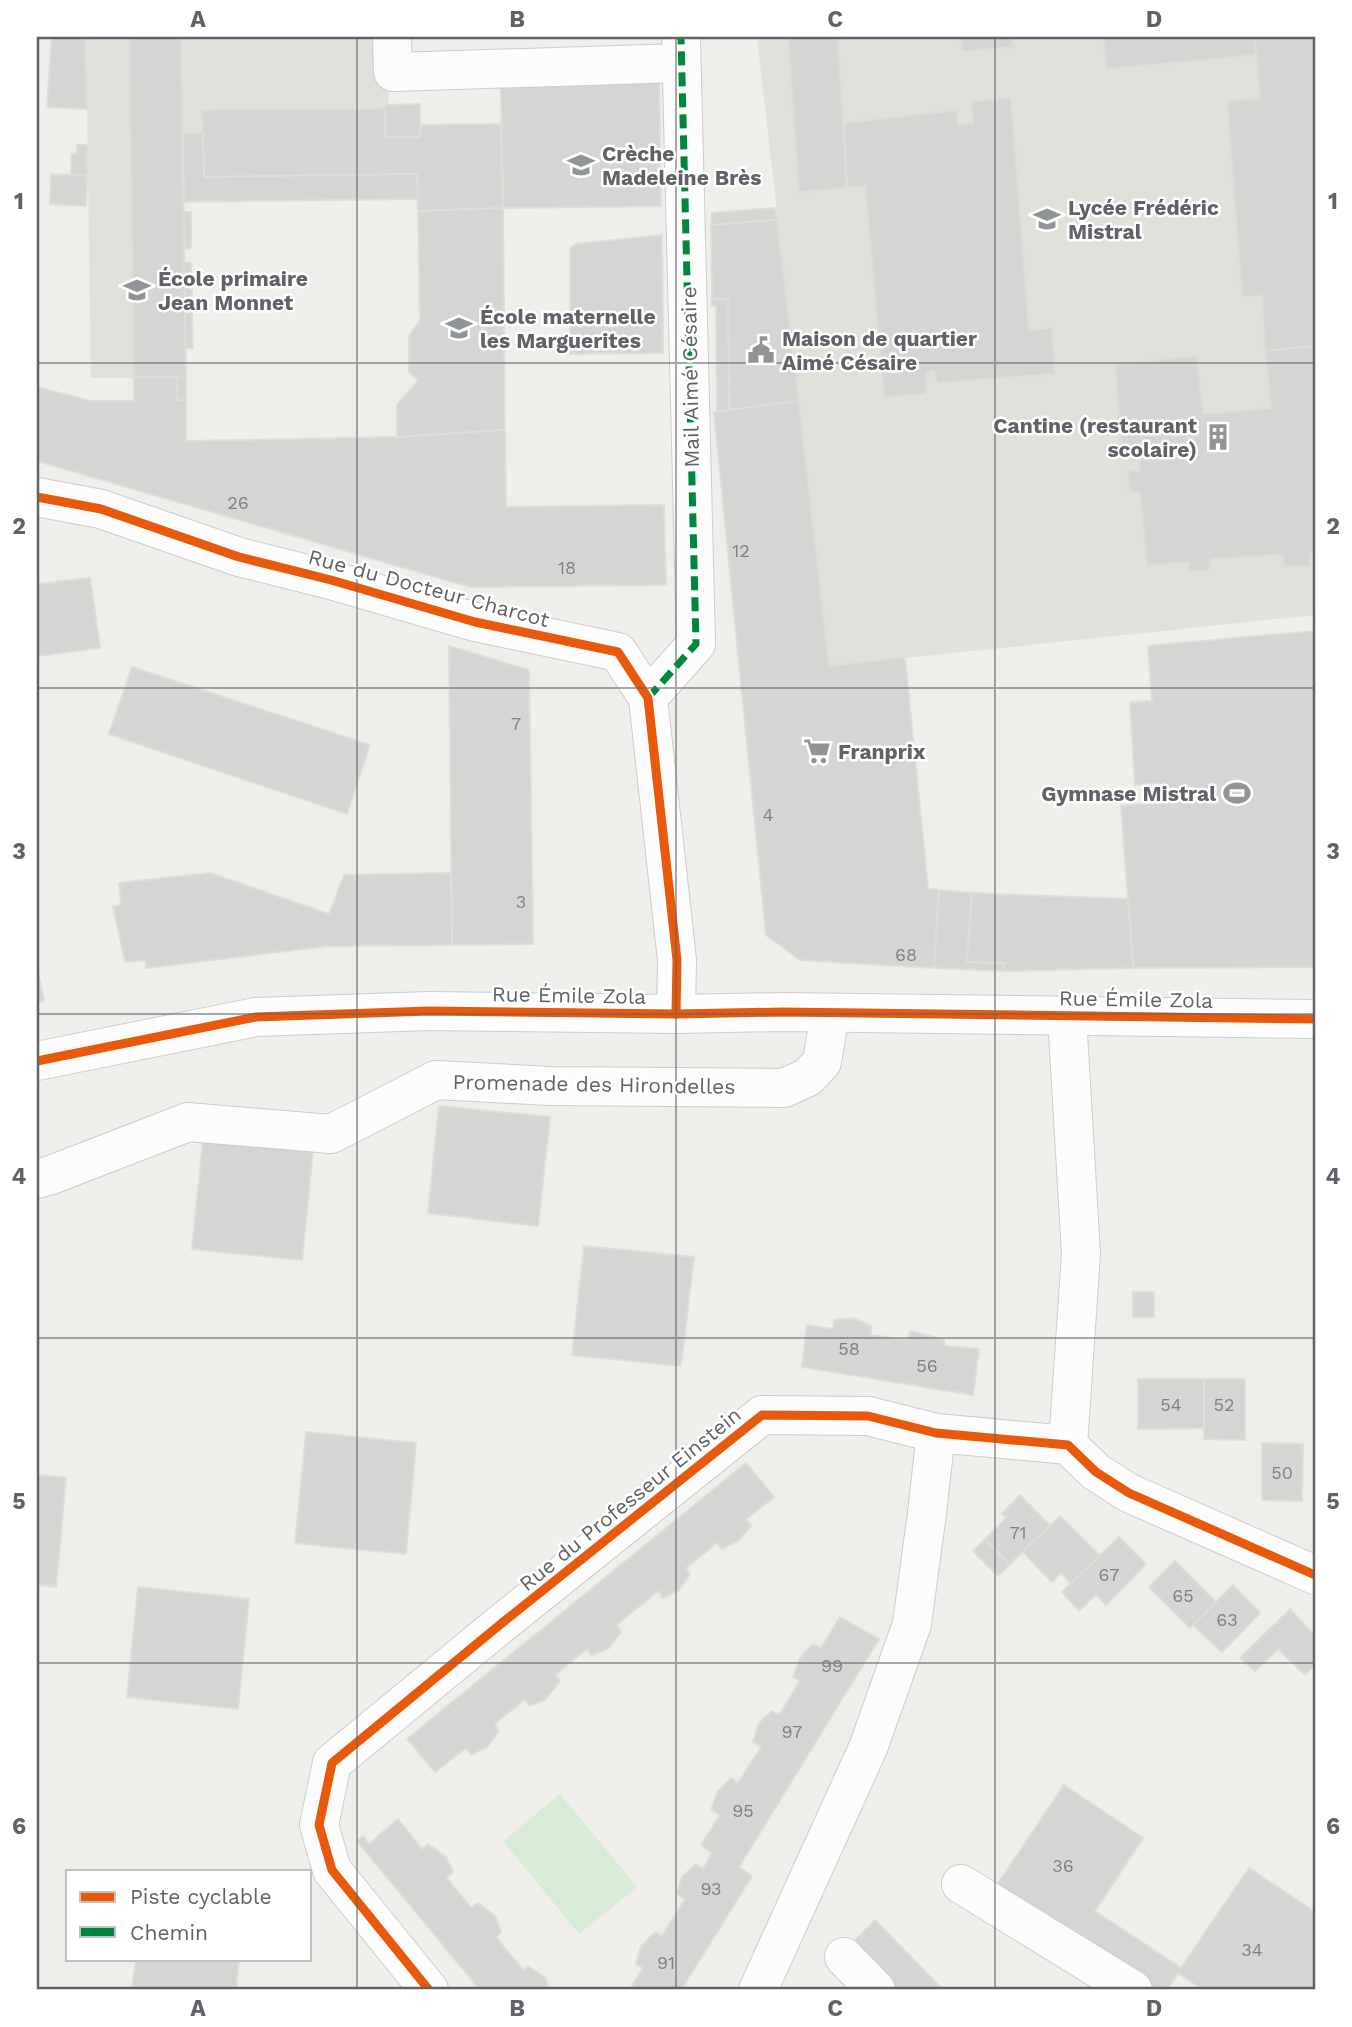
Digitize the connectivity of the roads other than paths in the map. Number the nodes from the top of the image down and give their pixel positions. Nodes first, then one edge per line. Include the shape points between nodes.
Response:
1 (392, 37) edge
2 (681, 50) edge
3 (37, 497) edge
4 (648, 698) junction
5 (830, 1013) junction
6 (676, 1014) junction
7 (1067, 1016) junction
8 (1315, 1019) edge
9 (37, 1062) edge
10 (37, 1179) edge
11 (936, 1433) junction
12 (1068, 1445) junction
13 (1315, 1575) edge
14 (961, 1884) dead end
15 (844, 1958) dead end
16 (429, 1990) edge
17 (758, 1990) edge
18 (876, 1990) edge
19 (1133, 1990) edge

1 - 2 street via 393,72
2 - 4 street, Mail Aimé Césaire via 696,644
3 - 4 street, Rue du Docteur Charcot via 101,509 239,557 475,622 618,652
4 - 6 street, Rue du Docteur Charcot via 677,960
5 - 6 street, Rue Émile Zola
5 - 7 street, Rue Émile Zola
5 - 10 street, Promenade des Hirondelles via 822,1062 808,1077 784,1088 436,1080 331,1134 188,1122
6 - 9 street, Rue Émile Zola via 429,1012 256,1017
7 - 8 street, Rue Émile Zola
7 - 12 street via 1082,1254
11 - 12 street, Rue du Professeur Einstein
11 - 16 street, Rue du Professeur Einstein via 868,1416 762,1415 332,1763 319,1825 332,1870
11 - 17 street via 912,1625 868,1748
12 - 13 street via 1096,1472 1129,1493
14 - 19 street
15 - 18 street

